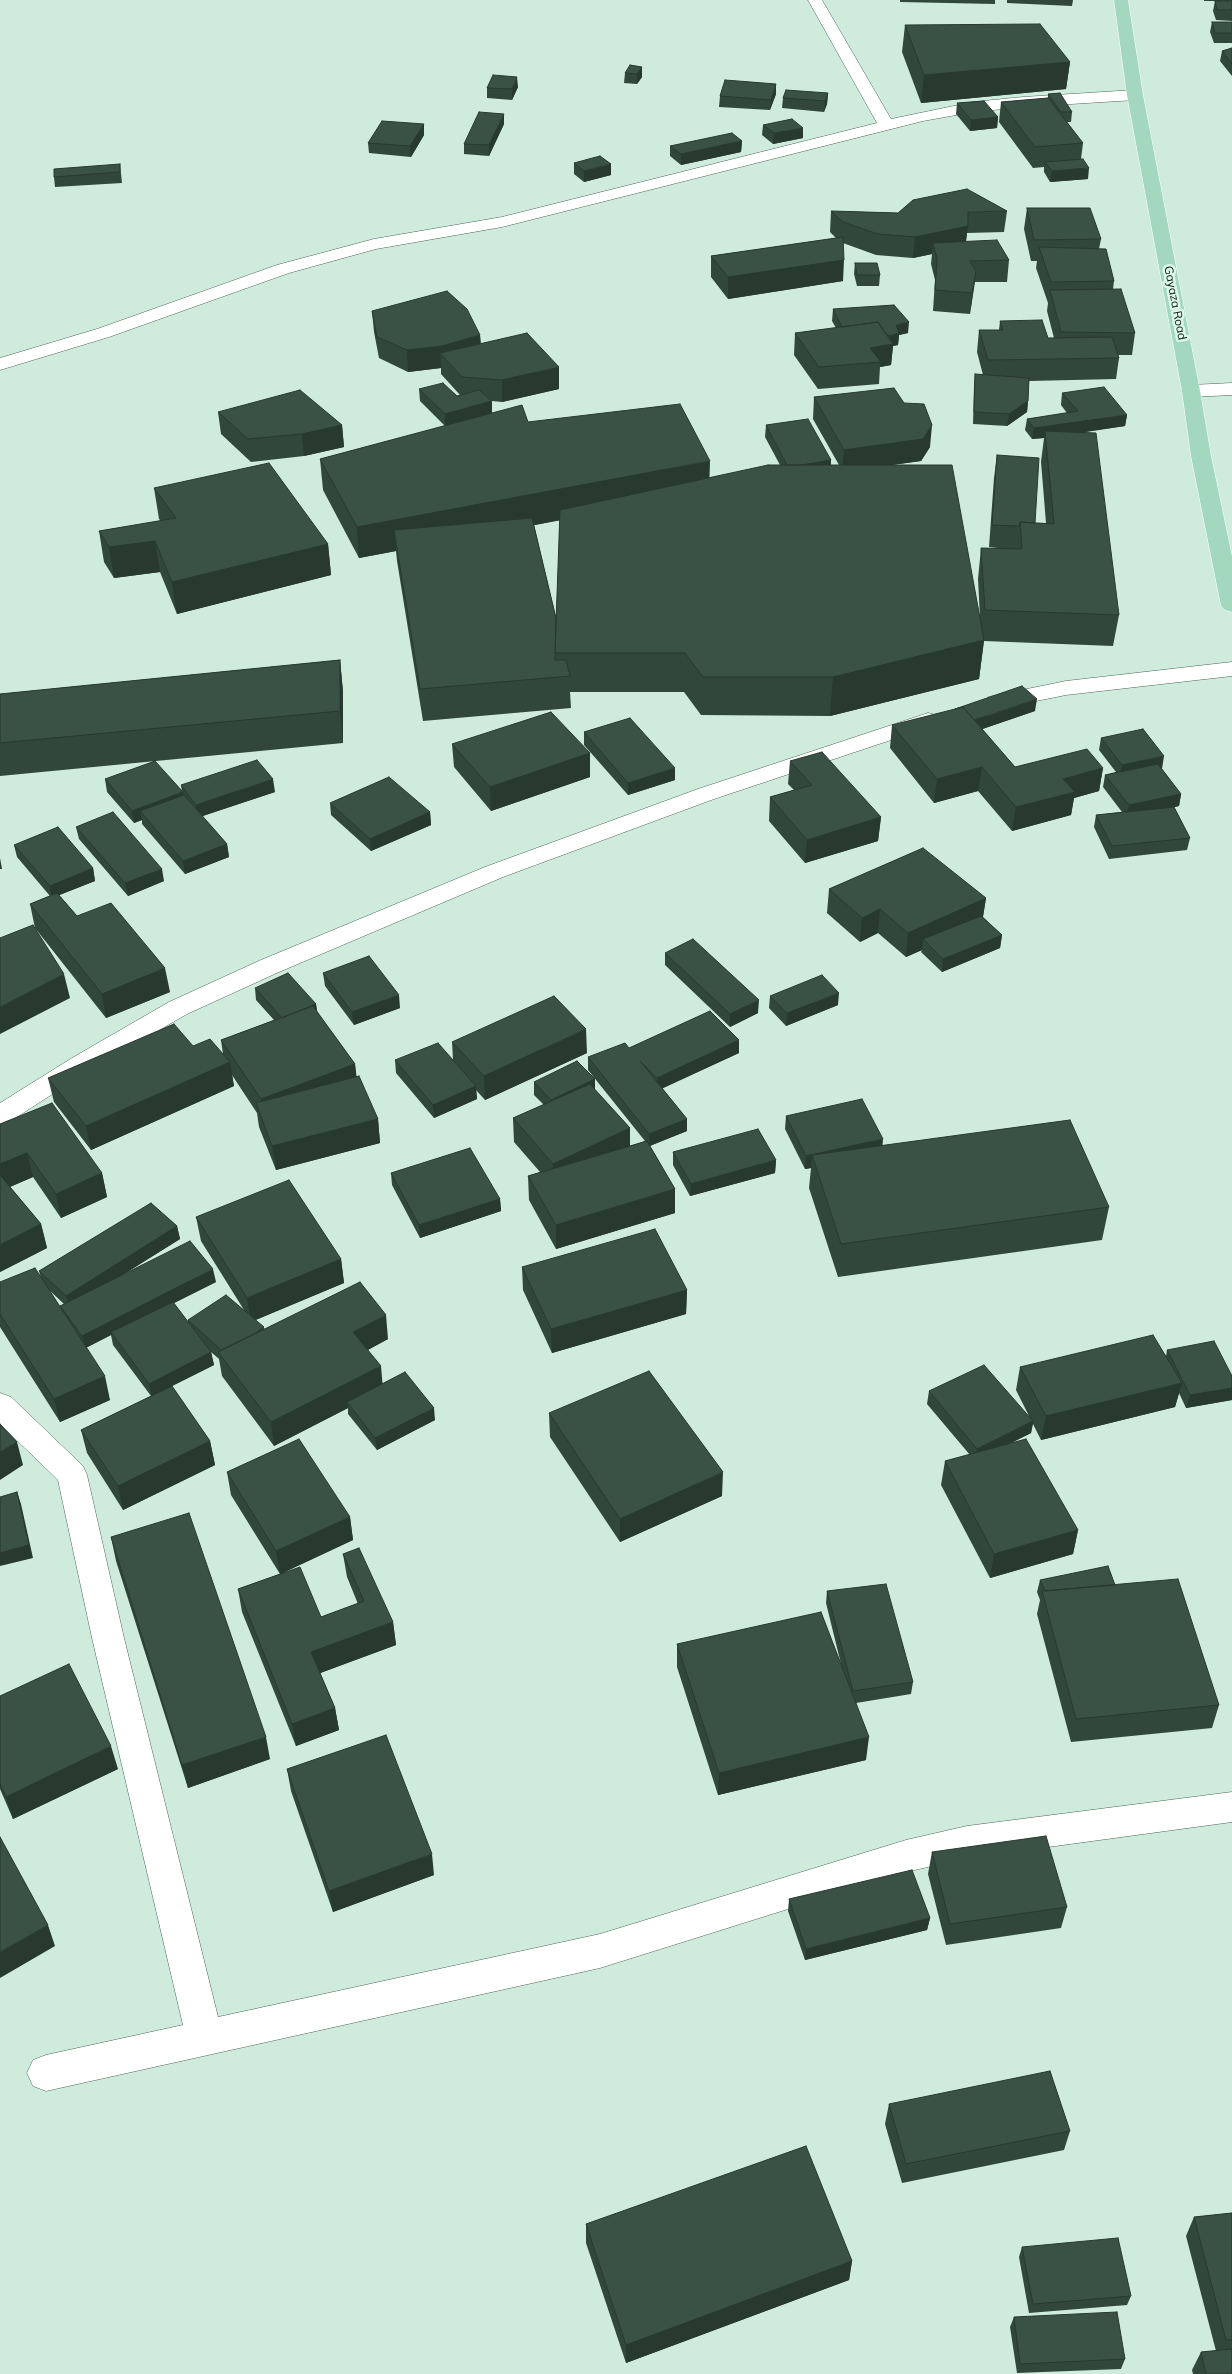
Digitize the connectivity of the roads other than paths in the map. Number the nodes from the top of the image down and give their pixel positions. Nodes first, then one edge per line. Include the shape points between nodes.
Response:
1 (815, 0) edge
2 (1120, 0) edge
3 (1134, 95) junction
4 (886, 125) junction
5 (0, 364) edge
6 (1232, 389) edge
7 (1191, 391) junction
8 (1232, 606) edge
9 (1232, 669) edge
10 (974, 707) edge
11 (949, 714) edge
12 (0, 1115) edge
13 (0, 1405) edge
14 (1232, 1807) edge
15 (205, 2038) junction
16 (46, 2073) dead end

1 - 4 street
2 - 3 main road, Gayaza Road
3 - 4 street via 973,107
3 - 7 main road, Gayaza Road
4 - 5 street via 502,222 339,253 283,269 103,333
6 - 7 street
7 - 8 main road, Gayaza Road
9 - 10 street via 1066,688
11 - 12 street via 880,734 494,872 270,966 178,1008
13 - 15 street via 72,1475
14 - 15 street via 967,1842 906,1856 600,1951
15 - 16 street

